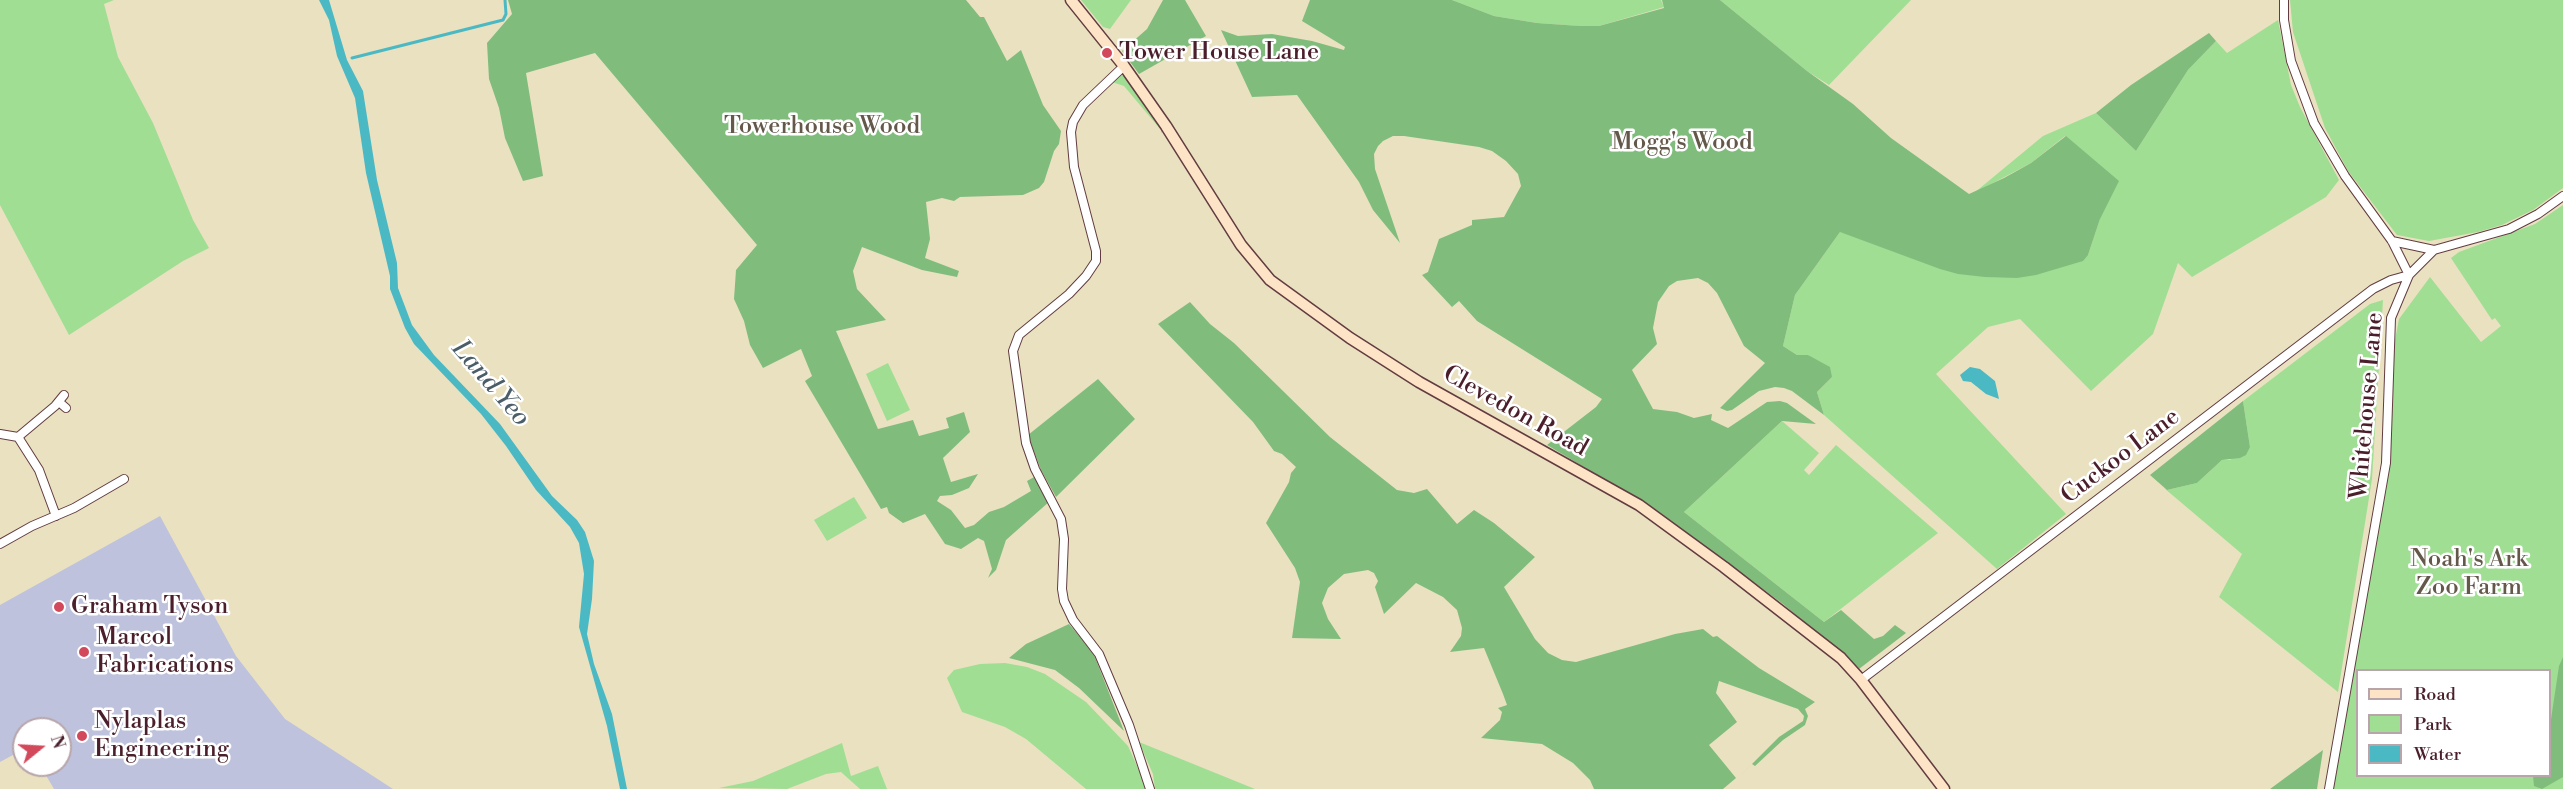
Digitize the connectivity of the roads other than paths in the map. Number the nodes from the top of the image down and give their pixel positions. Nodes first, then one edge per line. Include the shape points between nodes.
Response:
1 (1071, 0) edge
2 (2284, 0) edge
3 (1124, 66) junction
4 (2563, 196) edge
5 (2392, 241) junction
6 (2434, 250) junction
7 (2409, 275) junction
8 (64, 394) dead end
9 (58, 402) junction
10 (66, 408) dead end
11 (0, 434) edge
12 (18, 436) junction
13 (124, 479) dead end
14 (56, 516) junction
15 (0, 544) edge
16 (1861, 680) junction
17 (1150, 789) edge
18 (1944, 789) edge
19 (2329, 789) edge

1 - 3 main road, Clevedon Road
2 - 5 street via 2291,61 2314,123 2345,176
3 - 16 main road, Clevedon Road via 1241,245 1282,290 1419,382 1656,517 1810,632
3 - 17 street via 1083,105 1071,132 1074,167 1096,261 1069,294 1019,335 1013,351 1026,443 1061,519 1064,601 1099,654
4 - 6 street, Whitehouse Lane via 2509,229
5 - 6 street
5 - 7 street
6 - 7 street, Whitehouse Lane
7 - 16 street, Cuckoo Lane via 2373,289
7 - 19 street, Whitehouse Lane via 2391,318 2386,463
8 - 9 street
9 - 10 street
9 - 12 street
11 - 12 street
12 - 14 street via 39,470
13 - 14 street via 94,502
14 - 15 street
16 - 18 main road, Clevedon Road

